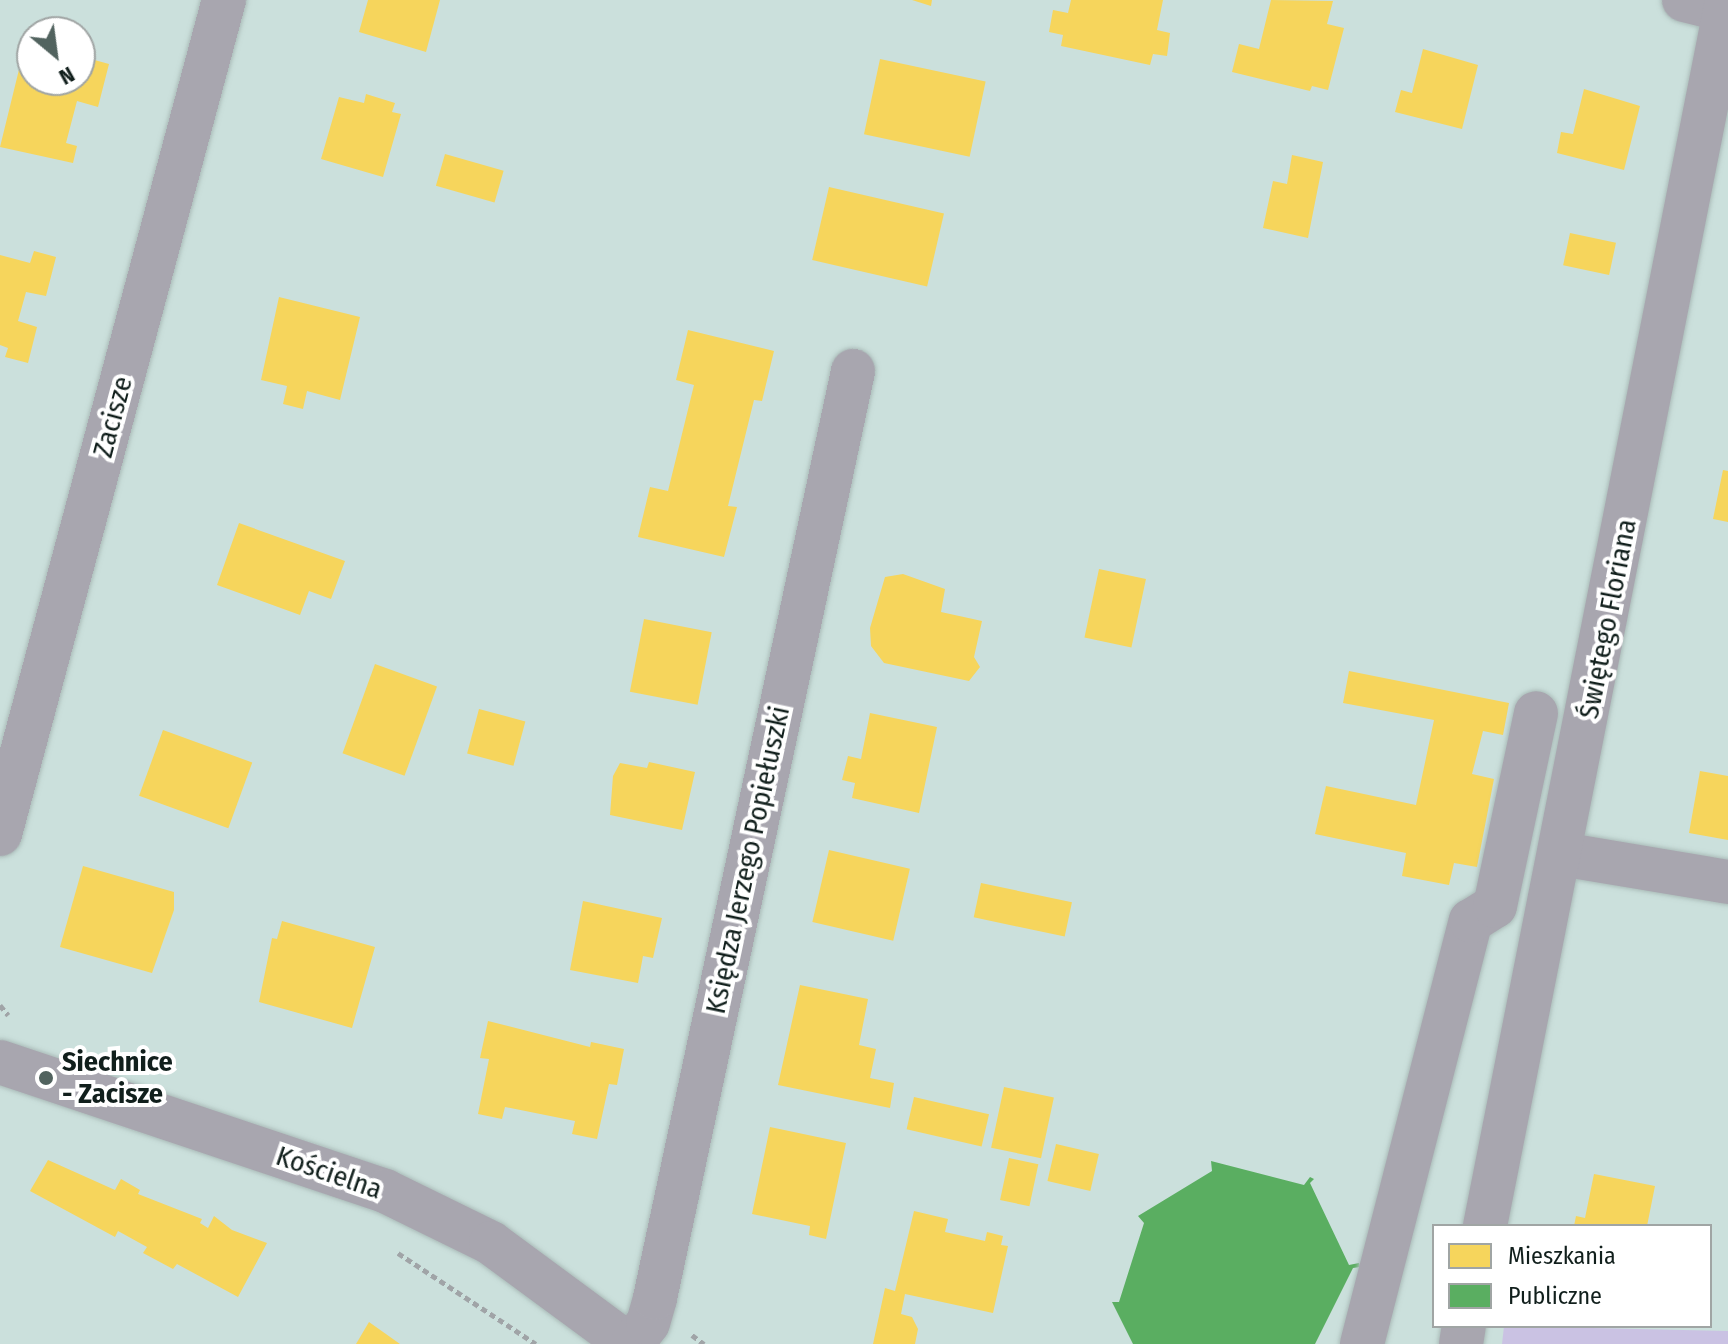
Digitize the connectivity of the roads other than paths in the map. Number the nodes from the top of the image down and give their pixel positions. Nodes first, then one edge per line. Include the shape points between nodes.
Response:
1 (224, 0) edge
2 (1711, 3) edge
3 (853, 371) dead end
4 (1536, 713) dead end
5 (0, 834) edge
6 (1561, 854) junction
7 (1728, 882) edge
8 (0, 1062) edge
9 (1485, 1224) edge
10 (630, 1344) edge
11 (1362, 1344) edge

1 - 5 street, Zacisze
2 - 6 street, Świętego Floriana
3 - 10 street, Księdza Jerzego Popiełuszki via 655,1298 648,1323
4 - 11 street via 1495,906 1471,921
6 - 7 street
6 - 9 street, Świętego Floriana
8 - 10 street, Kościelna via 385,1191 491,1243

